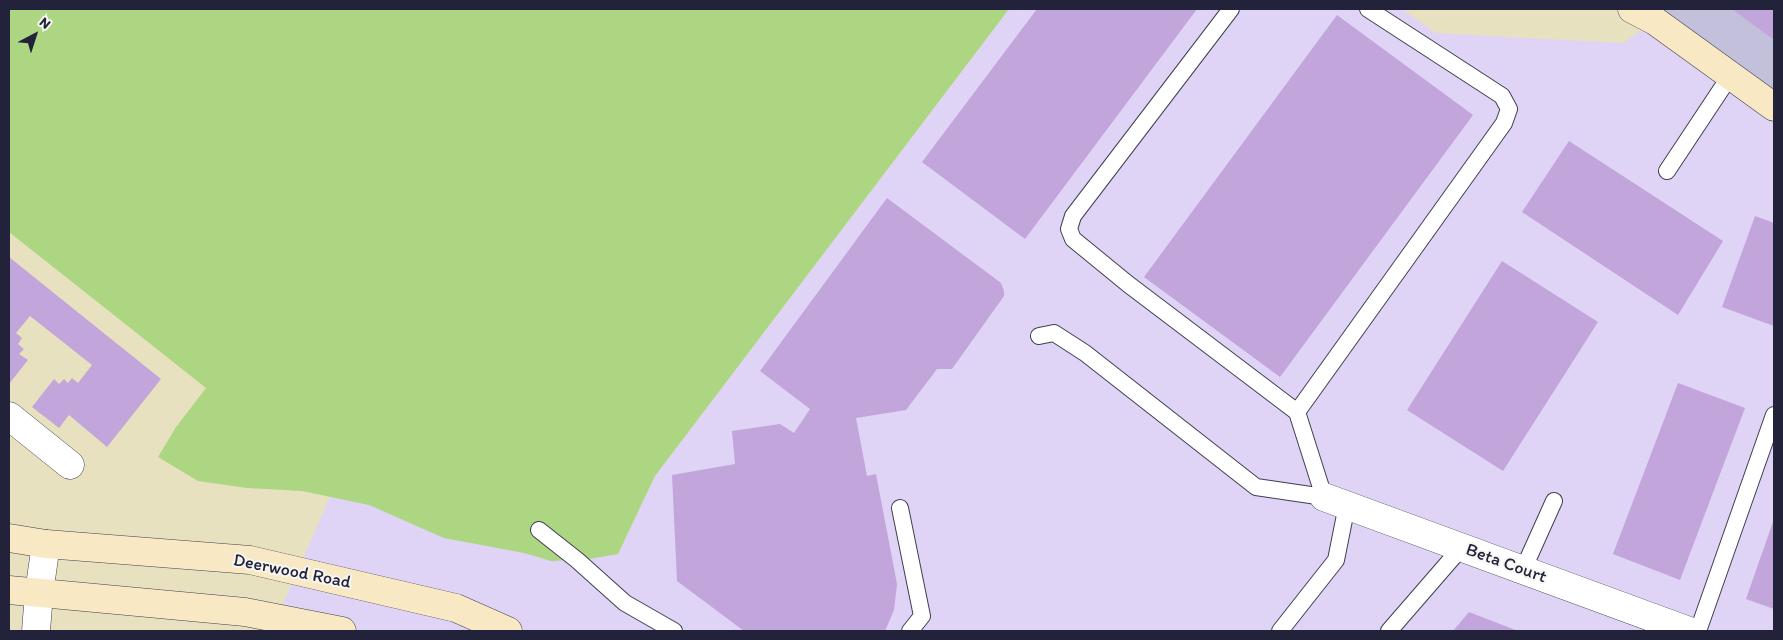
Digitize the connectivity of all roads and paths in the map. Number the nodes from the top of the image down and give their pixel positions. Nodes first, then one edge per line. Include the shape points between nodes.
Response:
1 (1231, 9) edge
2 (1368, 9) edge
3 (1632, 9) edge
4 (1730, 76) junction
5 (1774, 108) edge
6 (1667, 170) dead end
7 (1040, 336) dead end
8 (1296, 412) junction
9 (1774, 415) edge
10 (9, 416) edge
11 (70, 465) dead end
12 (1335, 501) junction
13 (1554, 502) dead end
14 (900, 508) dead end
15 (539, 530) dead end
16 (9, 538) edge
17 (46, 544) junction
18 (1461, 548) junction
19 (1523, 570) junction
20 (9, 590) edge
21 (39, 593) junction
22 (36, 631) edge
23 (342, 631) edge
24 (508, 631) edge
25 (674, 631) edge
26 (910, 631) edge
27 (1280, 631) edge
28 (1388, 631) edge
29 (1688, 631) edge

1 - 8 lane via 1072,216 1069,228 1073,238 1128,284
2 - 8 lane via 1502,96 1509,109 1504,124
3 - 4 street via 1655,21
4 - 5 street
4 - 6 lane
7 - 12 lane via 1054,333 1085,353 1256,487
8 - 12 lane
9 - 29 lane
10 - 11 street
12 - 18 street, Beta Court
12 - 27 lane via 1336,560
13 - 19 lane
14 - 26 lane via 922,616
15 - 25 lane via 625,603
16 - 17 street, Deerwood Road
17 - 21 street
17 - 24 street, Deerwood Road via 250,560 456,608
18 - 19 street, Beta Court
18 - 28 lane
19 - 29 street, Beta Court
20 - 21 street
21 - 22 street
21 - 23 street via 245,612

